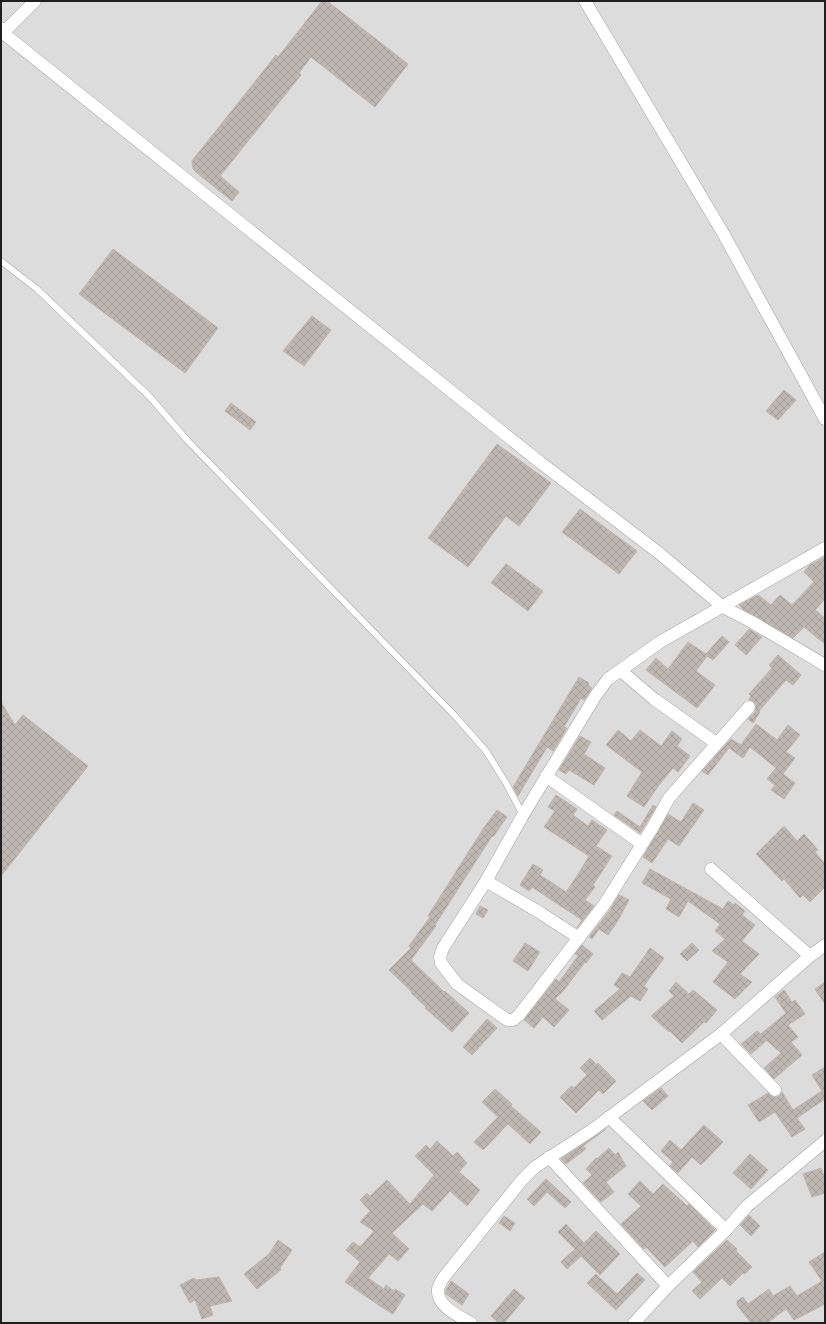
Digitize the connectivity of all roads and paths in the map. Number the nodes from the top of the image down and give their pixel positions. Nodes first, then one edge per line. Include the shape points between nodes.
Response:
1 (35, 1) edge
2 (585, 1) edge
3 (2, 32) edge
4 (1, 260) edge
5 (825, 419) edge
6 (825, 548) edge
7 (723, 607) junction
8 (825, 665) edge
9 (621, 670) junction
10 (749, 706) dead end
11 (716, 743) junction
12 (546, 776) junction
13 (523, 815) junction
14 (642, 844) junction
15 (711, 869) dead end
16 (486, 881) junction
17 (579, 938) junction
18 (825, 945) edge
19 (810, 956) junction
20 (721, 1034) junction
21 (775, 1090) dead end
22 (610, 1117) junction
23 (825, 1141) edge
24 (549, 1158) junction
25 (726, 1230) junction
26 (668, 1286) junction
27 (471, 1323) edge
28 (634, 1323) edge

1 - 3 street
2 - 5 street via 723,233
3 - 7 street via 534,458 659,553
4 - 13 lane via 37,289 150,397 187,440 456,717 486,751
6 - 7 street
7 - 8 street
7 - 9 street via 660,642
9 - 11 street via 654,699
9 - 12 street via 608,679 596,695
10 - 11 street
11 - 14 street via 669,798
12 - 13 street
12 - 14 street
13 - 16 street
14 - 17 street via 604,905
15 - 19 street
16 - 17 street
16 - 17 street via 443,948 441,964 458,984 507,1020 513,1020 519,1015
18 - 19 street
19 - 20 street
20 - 21 street
20 - 22 street
22 - 24 street
22 - 25 street
23 - 25 street via 747,1206
24 - 26 street
24 - 27 street via 534,1167 522,1180 444,1277 438,1289 440,1299 448,1309
25 - 26 street
26 - 28 street

